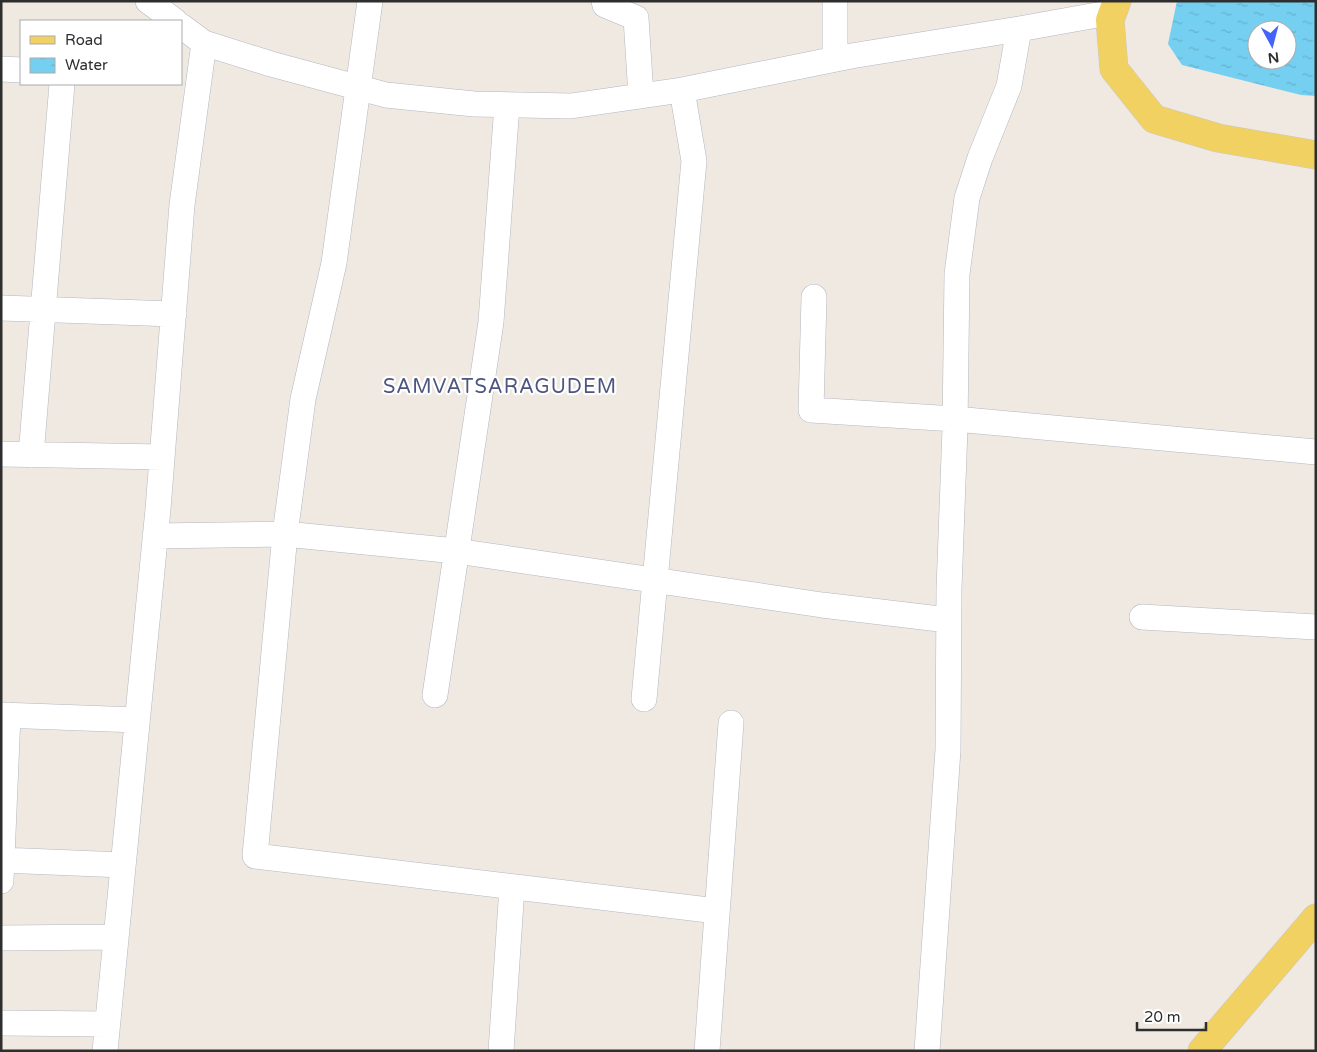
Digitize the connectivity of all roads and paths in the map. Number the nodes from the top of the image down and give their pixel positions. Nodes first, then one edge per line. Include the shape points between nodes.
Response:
1 (148, 1) edge
2 (370, 1) edge
3 (604, 1) edge
4 (835, 1) edge
5 (1115, 6) edge
6 (174, 20) edge
7 (182, 27) edge
8 (1019, 29) junction
9 (204, 43) junction
10 (835, 59) junction
11 (1, 68) edge
12 (20, 70) edge
13 (190, 83) edge
14 (62, 85) edge
15 (357, 88) junction
16 (682, 90) junction
17 (640, 96) junction
18 (507, 105) junction
19 (1316, 155) edge
20 (814, 297) dead end
21 (1, 308) edge
22 (43, 309) junction
23 (174, 314) junction
24 (955, 419) junction
25 (1316, 452) edge
26 (1, 454) edge
27 (31, 455) junction
28 (162, 457) junction
29 (285, 534) junction
30 (155, 536) junction
31 (456, 551) junction
32 (656, 580) junction
33 (1142, 617) dead end
34 (948, 620) junction
35 (1316, 627) edge
36 (435, 695) dead end
37 (644, 699) dead end
38 (4, 715) edge
39 (138, 720) junction
40 (731, 723) dead end
41 (123, 865) junction
42 (2, 867) edge
43 (512, 887) junction
44 (717, 911) junction
45 (1316, 918) edge
46 (116, 937) junction
47 (1, 938) edge
48 (1, 1023) edge
49 (107, 1024) junction
50 (105, 1051) edge
51 (501, 1051) edge
52 (707, 1051) edge
53 (927, 1051) edge
54 (1202, 1051) edge

1 - 6 street
2 - 15 street
3 - 17 street via 605,5 636,18
4 - 10 street
5 - 8 street
5 - 19 main road via 1110,20 1114,69 1154,119 1218,138
7 - 9 street
8 - 10 street
8 - 24 street via 1009,86 967,198 957,274
9 - 13 street
9 - 15 street
10 - 16 street
11 - 12 street
13 - 23 street
14 - 22 street
15 - 18 street via 386,96
15 - 29 street via 334,263 303,399
16 - 17 street
16 - 32 street via 694,161
17 - 18 street via 571,106
18 - 31 street via 491,322
20 - 24 street via 811,410
21 - 22 street
22 - 23 street
22 - 27 street
23 - 28 street
24 - 25 street
24 - 34 street
26 - 27 street
27 - 28 street
28 - 30 street
29 - 30 street
29 - 31 street
29 - 43 street via 255,856
30 - 39 street
31 - 32 street
31 - 36 street
32 - 34 street
32 - 37 street
33 - 35 street
34 - 53 street via 948,750
38 - 39 street
38 - 42 street
39 - 41 street
40 - 44 street
41 - 42 street
41 - 46 street
43 - 44 street
43 - 51 street
44 - 52 street
45 - 54 main road
46 - 47 street
46 - 49 street
48 - 49 street
49 - 50 street

